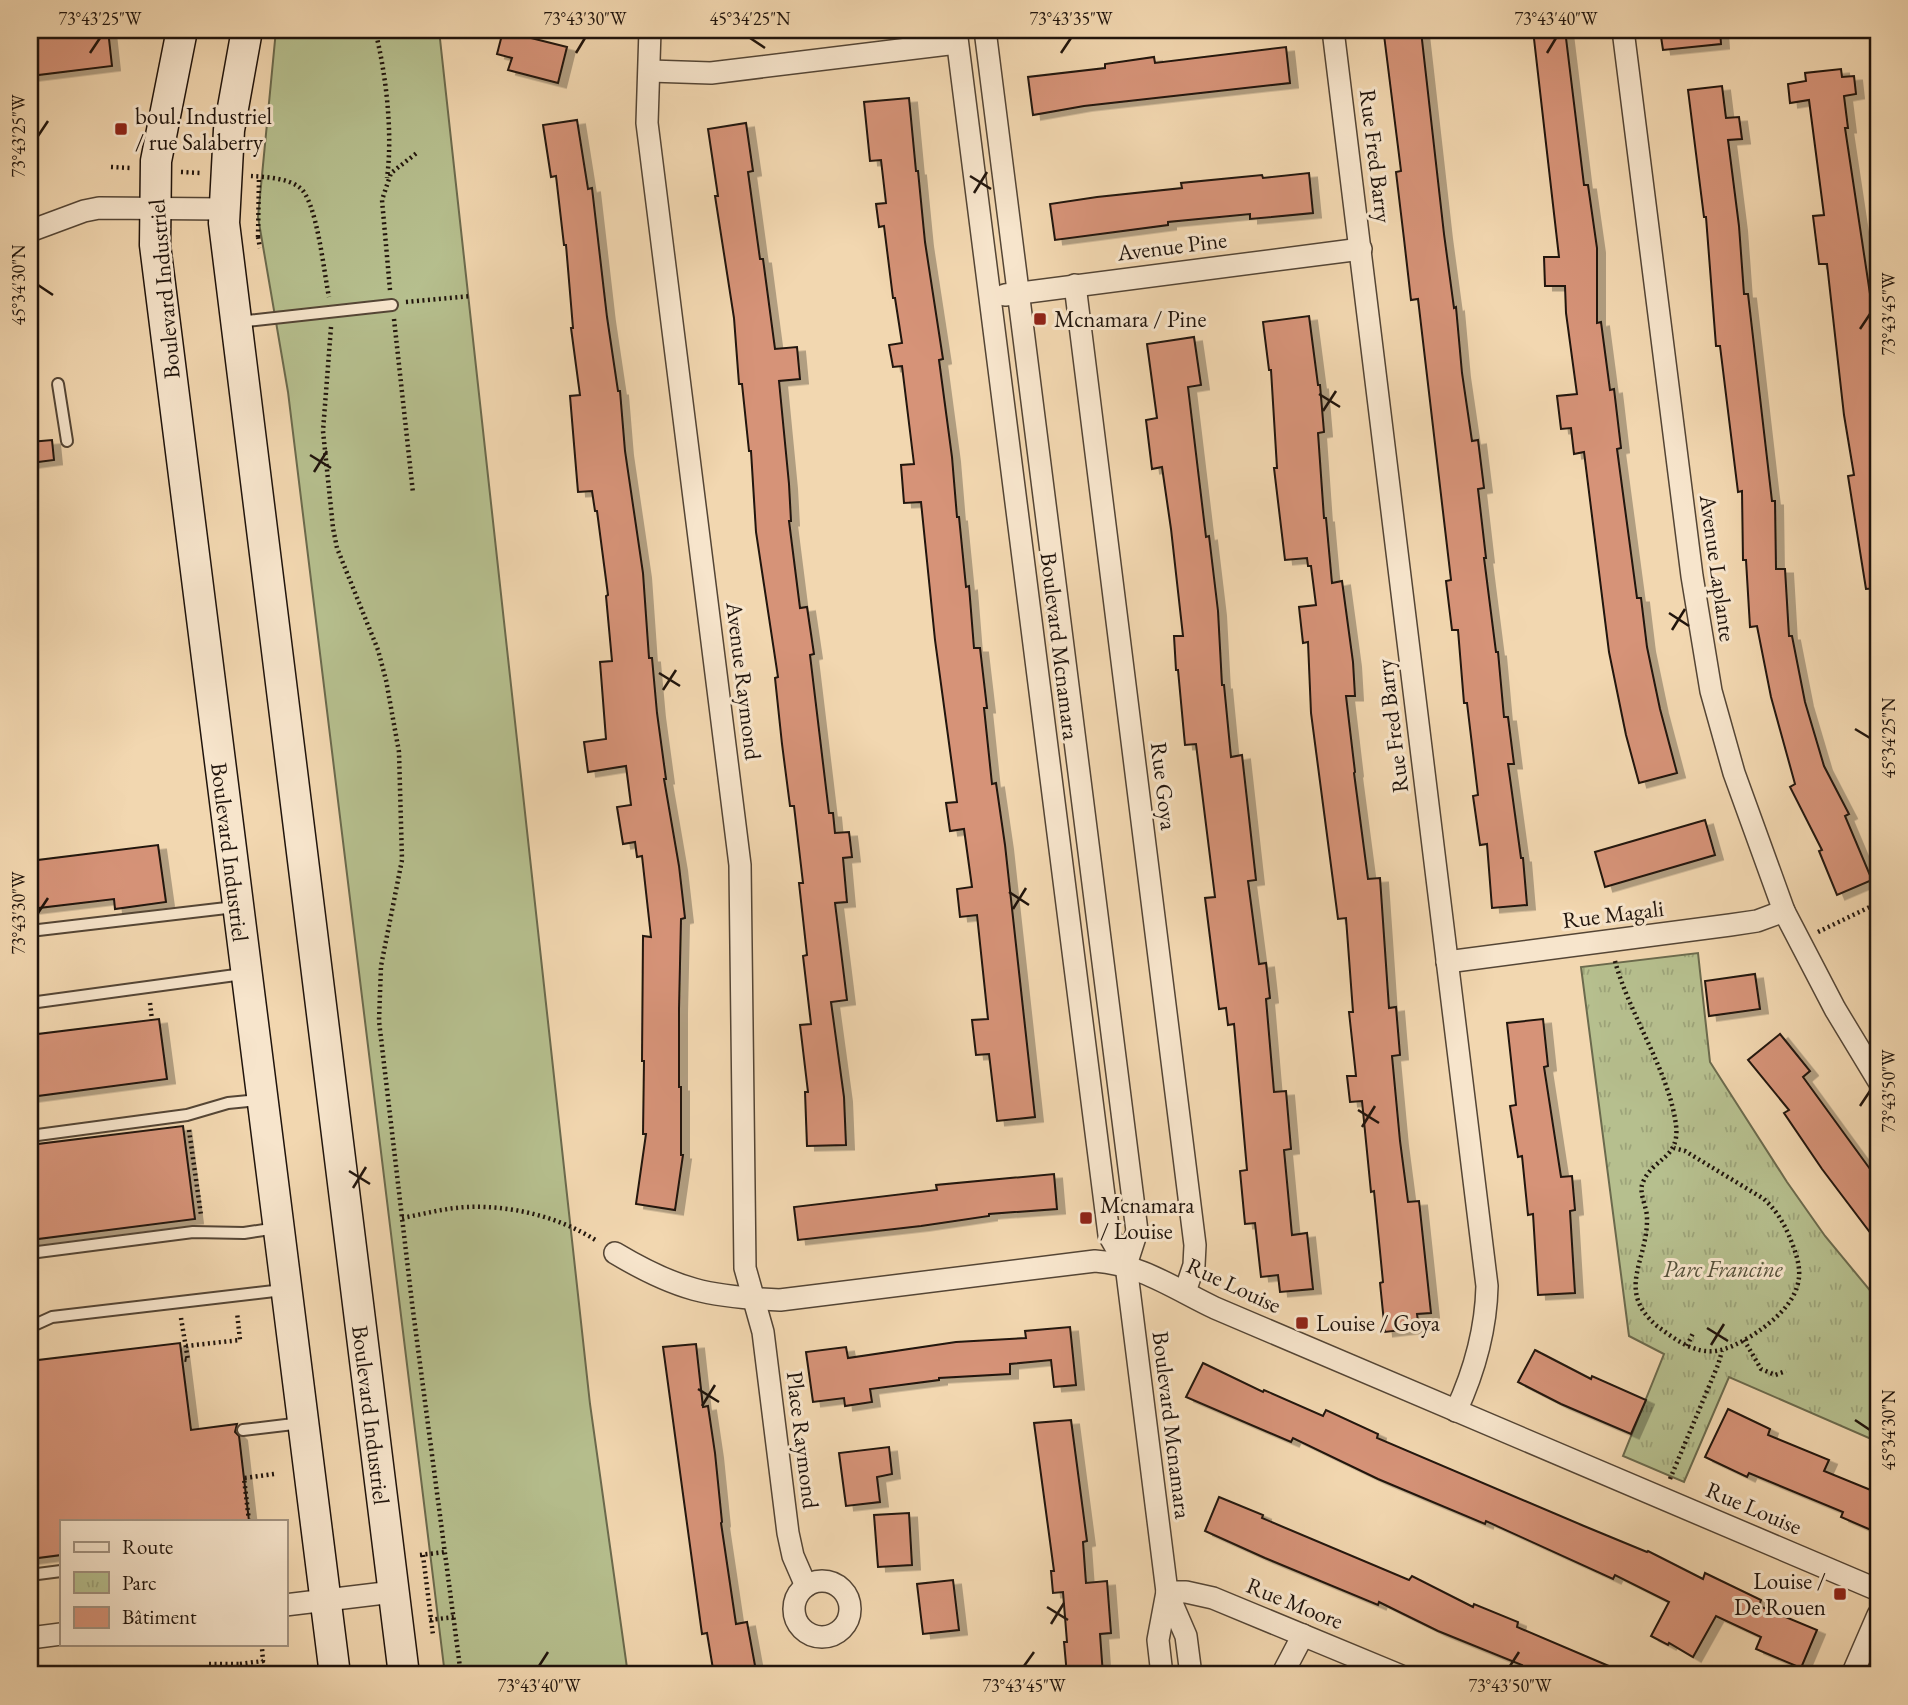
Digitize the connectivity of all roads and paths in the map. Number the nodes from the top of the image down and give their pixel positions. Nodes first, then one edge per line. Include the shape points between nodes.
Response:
1 (182, 30) edge
2 (247, 30) edge
3 (375, 30) edge
4 (650, 30) edge
5 (985, 30) edge
6 (1333, 30) edge
7 (1623, 30) edge
8 (956, 36) edge
9 (650, 71) junction
10 (386, 186) dead end
11 (154, 209) junction
12 (224, 209) junction
13 (30, 231) edge
14 (260, 248) dead end
15 (1361, 249) junction
16 (1075, 285) junction
17 (1019, 293) junction
18 (471, 296) dead end
19 (989, 297) junction
20 (330, 304) dead end
21 (392, 305) joint
22 (331, 322) dead end
23 (235, 323) junction
24 (58, 384) dead end
25 (67, 441) dead end
26 (1878, 903) edge
27 (237, 907) junction
28 (1784, 911) junction
29 (30, 931) edge
30 (1817, 932) dead end
31 (1615, 960) dead end
32 (1447, 962) junction
33 (246, 974) junction
34 (30, 1003) edge
35 (1878, 1080) edge
36 (262, 1100) junction
37 (189, 1127) dead end
38 (30, 1136) edge
39 (1674, 1148) junction
40 (201, 1217) dead end
41 (402, 1218) junction
42 (278, 1228) junction
43 (579, 1229) dead end
44 (30, 1253) edge
45 (615, 1253) dead end
46 (1126, 1265) junction
47 (286, 1289) junction
48 (1185, 1292) junction
49 (235, 1296) junction
50 (754, 1299) junction
51 (182, 1319) dead end
52 (30, 1327) edge
53 (1693, 1333) dead end
54 (1744, 1340) junction
55 (186, 1346) junction
56 (1687, 1346) junction
57 (1722, 1350) junction
58 (182, 1360) dead end
59 (1786, 1371) dead end
60 (1456, 1411) junction
61 (303, 1423) junction
62 (243, 1430) dead end
63 (274, 1474) dead end
64 (1670, 1479) dead end
65 (249, 1520) edge
66 (445, 1552) junction
67 (60, 1571) edge
68 (30, 1575) edge
69 (806, 1586) dead end
70 (1878, 1590) edge
71 (393, 1592) junction
72 (1167, 1592) junction
73 (325, 1600) junction
74 (287, 1605) edge
75 (1878, 1615) edge
76 (454, 1617) junction
77 (430, 1620) junction
78 (60, 1634) edge
79 (433, 1635) dead end
80 (1303, 1635) junction
81 (30, 1638) edge
82 (262, 1648) dead end
83 (209, 1664) dead end
84 (240, 1664) junction
85 (241, 1672) dead end
86 (335, 1675) edge
87 (404, 1675) edge
88 (461, 1675) edge
89 (1162, 1675) edge
90 (1191, 1675) edge
91 (1282, 1675) edge
92 (1399, 1675) edge
93 (1852, 1675) edge

1 - 11 street, Boulevard Industriel via 160,137
2 - 12 street, Boulevard Industriel via 229,130
3 - 10 path via 385,77
4 - 9 street, Avenue Raymond
5 - 17 street, Boulevard Mcnamara
6 - 15 street, Rue Fred Barry
7 - 28 street, Avenue Laplante via 1706,665 1734,773
8 - 9 street via 710,73
8 - 19 street, Boulevard Mcnamara
9 - 50 street, Avenue Raymond via 647,123 740,865 744,1263
11 - 12 street
11 - 13 street via 99,208
11 - 27 street, Boulevard Industriel
12 - 23 street, Boulevard Industriel
14 - 20 path via 259,177 297,185 309,198
15 - 16 street, Avenue Pine
15 - 32 street, Rue Fred Barry
16 - 17 street, Avenue Pine
16 - 48 street, Rue Goya via 1195,1245
17 - 19 street, Avenue Pine
17 - 46 street, Boulevard Mcnamara via 1137,1231
18 - 21 path
19 - 46 street, Boulevard Mcnamara via 1109,1235
21 - 23 lane
22 - 41 path via 323,431 333,528 378,650 399,752 402,860 381,966 379,1020
23 - 71 street, Boulevard Industriel
24 - 25 lane
26 - 30 path
27 - 29 lane
27 - 33 street, Boulevard Industriel
28 - 32 street, Rue Magali via 1757,921
28 - 35 street, Avenue Laplante
31 - 39 path via 1672,1105 1677,1137
32 - 60 street, Rue Fred Barry via 1487,1286 1481,1347
33 - 34 lane
33 - 36 street, Boulevard Industriel
36 - 38 lane
36 - 42 street, Boulevard Industriel
37 - 40 path
39 - 54 path via 1764,1199 1780,1218 1796,1255 1799,1279 1786,1306
39 - 56 path via 1643,1181 1647,1217 1635,1294 1647,1317
41 - 43 path via 449,1209 492,1208
41 - 66 path
42 - 44 lane via 193,1232
42 - 47 street, Boulevard Industriel
45 - 50 street, Rue Louise via 687,1289
46 - 48 street, Rue Louise
46 - 50 street, Rue Louise via 1095,1261 786,1300
46 - 72 street, Boulevard Mcnamara
47 - 49 lane
47 - 61 street, Boulevard Industriel
48 - 60 street, Rue Louise
49 - 52 lane via 52,1317
49 - 55 path via 240,1340
50 - 69 street, Place Raymond via 763,1332 788,1533
51 - 55 path
53 - 56 path
54 - 57 path
54 - 59 path via 1758,1365 1779,1375
55 - 58 path via 188,1360
56 - 57 path
57 - 64 path
60 - 70 street, Rue Louise
61 - 62 lane
61 - 73 street, Boulevard Industriel
63 - 65 path via 244,1478
66 - 76 path
66 - 77 path via 422,1555
67 - 68 lane
71 - 73 street
71 - 87 street, Boulevard Industriel
72 - 80 street, Rue Moore via 1203,1594
72 - 89 street, Boulevard Mcnamara via 1158,1640
72 - 90 street, Boulevard Mcnamara via 1186,1636
73 - 74 street
73 - 86 street, Boulevard Industriel
75 - 93 street
76 - 77 path
76 - 88 path
77 - 79 path
78 - 81 street
80 - 91 street
80 - 92 street, Rue Moore
82 - 84 path via 263,1661
83 - 84 path
84 - 85 path

